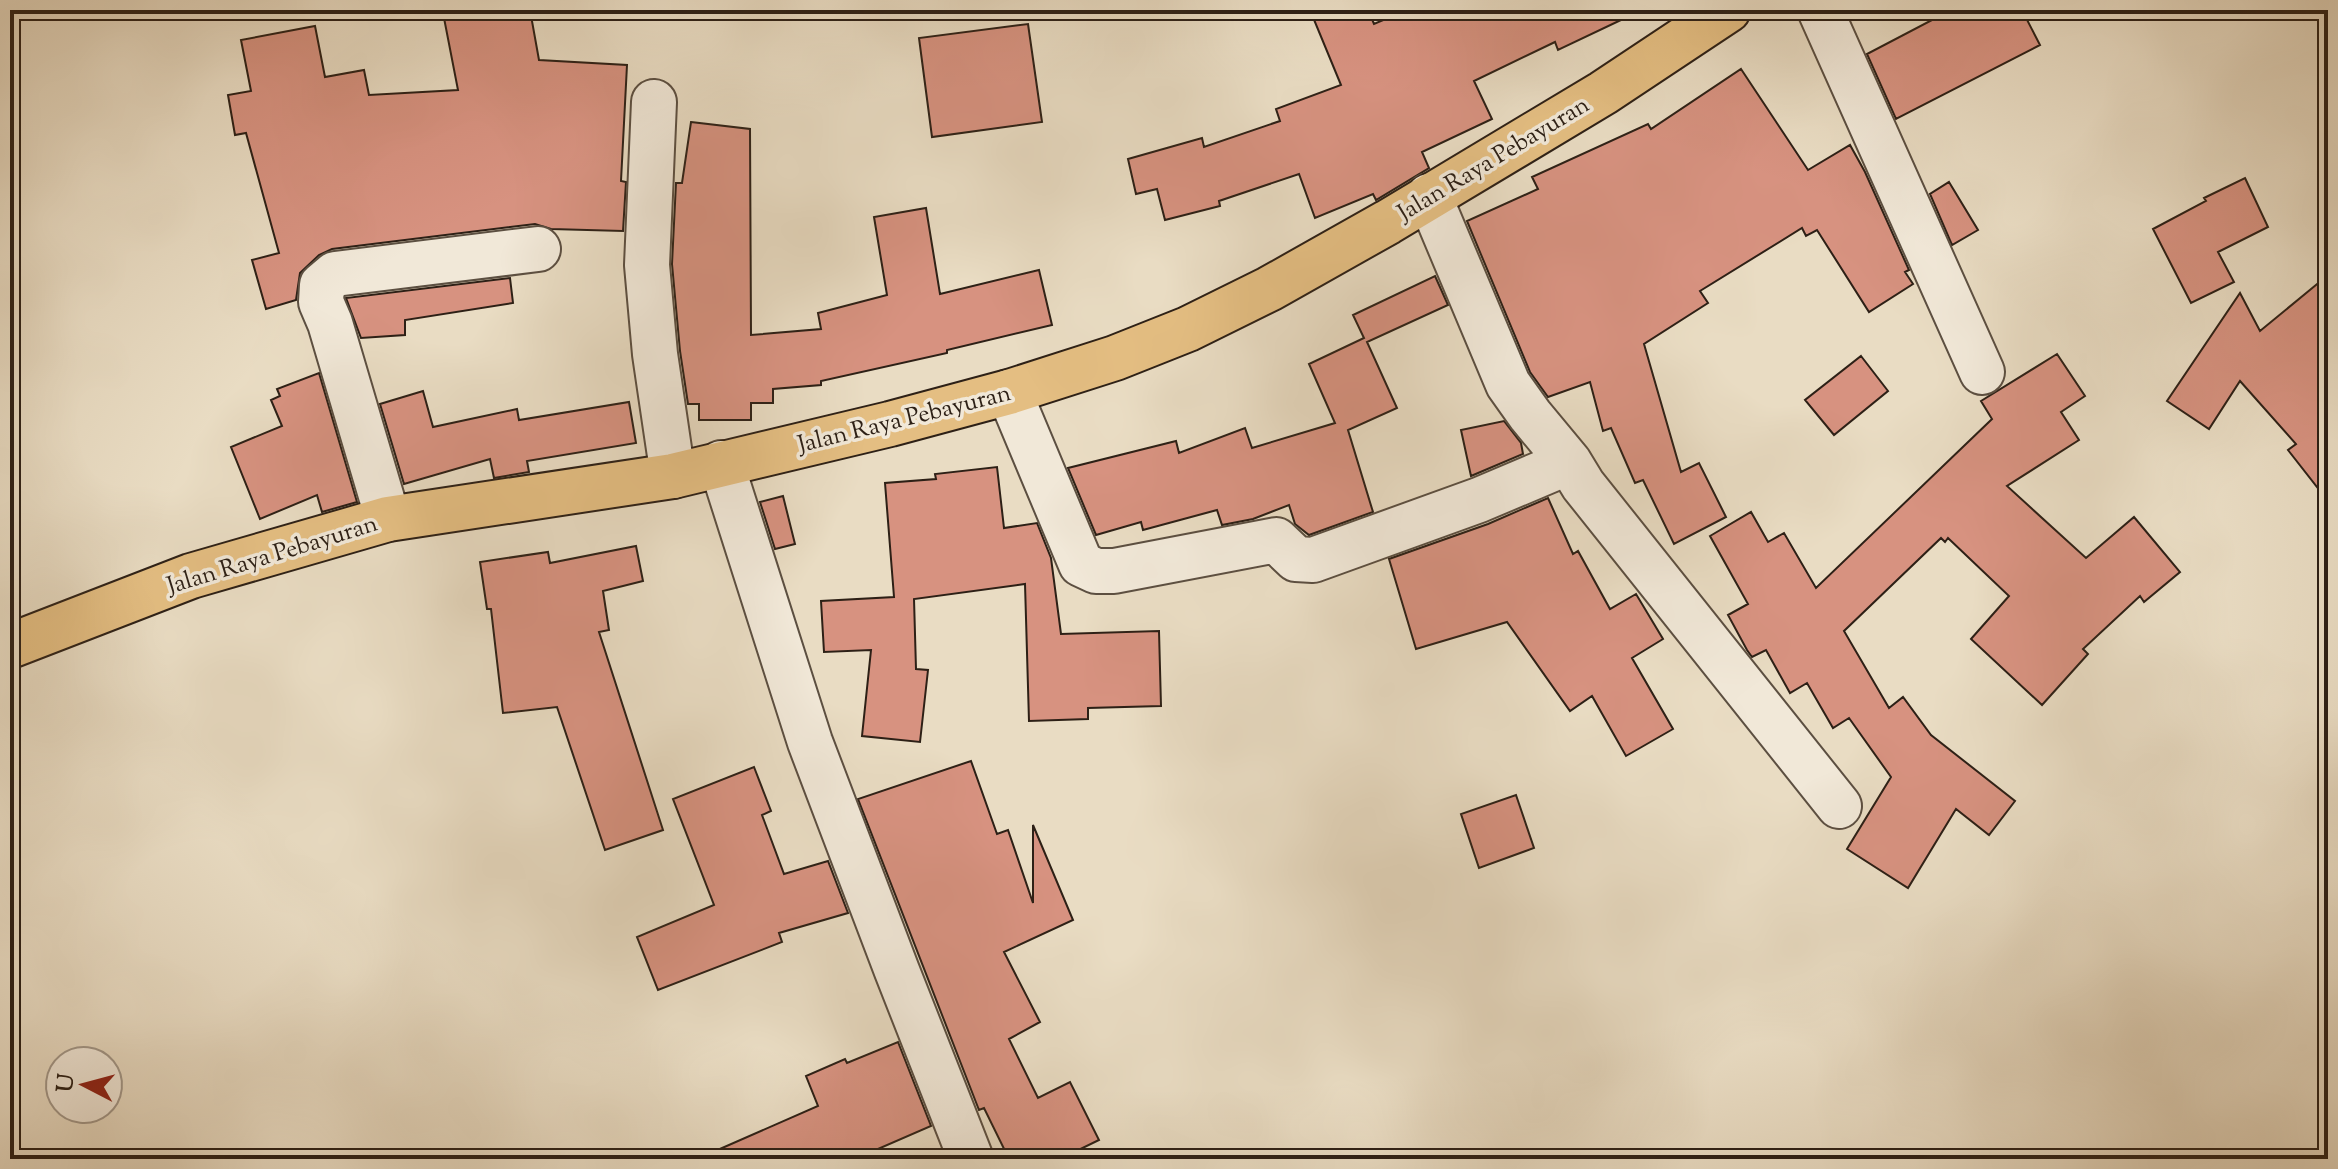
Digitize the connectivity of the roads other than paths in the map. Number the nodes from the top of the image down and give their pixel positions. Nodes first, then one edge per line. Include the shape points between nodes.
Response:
1 (1728, 10) edge
2 (1820, 10) edge
3 (654, 102) dead end
4 (1429, 196) junction
5 (538, 249) dead end
6 (1982, 372) dead end
7 (1009, 392) junction
8 (1569, 462) junction
9 (721, 463) junction
10 (673, 476) junction
11 (388, 519) junction
12 (10, 646) edge
13 (1839, 806) dead end
14 (971, 1159) edge

1 - 4 main road, Jalan Raya Pebayuran via 1603,93
2 - 6 street
3 - 10 street via 647,265
4 - 7 main road, Jalan Raya Pebayuran via 1269,289 1188,329
4 - 8 street via 1508,384
5 - 11 street via 335,274 322,285 321,302
7 - 8 street via 1081,564 1096,571 1276,540 1296,559 1313,560
7 - 9 main road, Jalan Raya Pebayuran
8 - 13 street
9 - 10 main road, Jalan Raya Pebayuran
9 - 14 street via 810,742
10 - 11 main road, Jalan Raya Pebayuran
11 - 12 main road, Jalan Raya Pebayuran via 191,576

